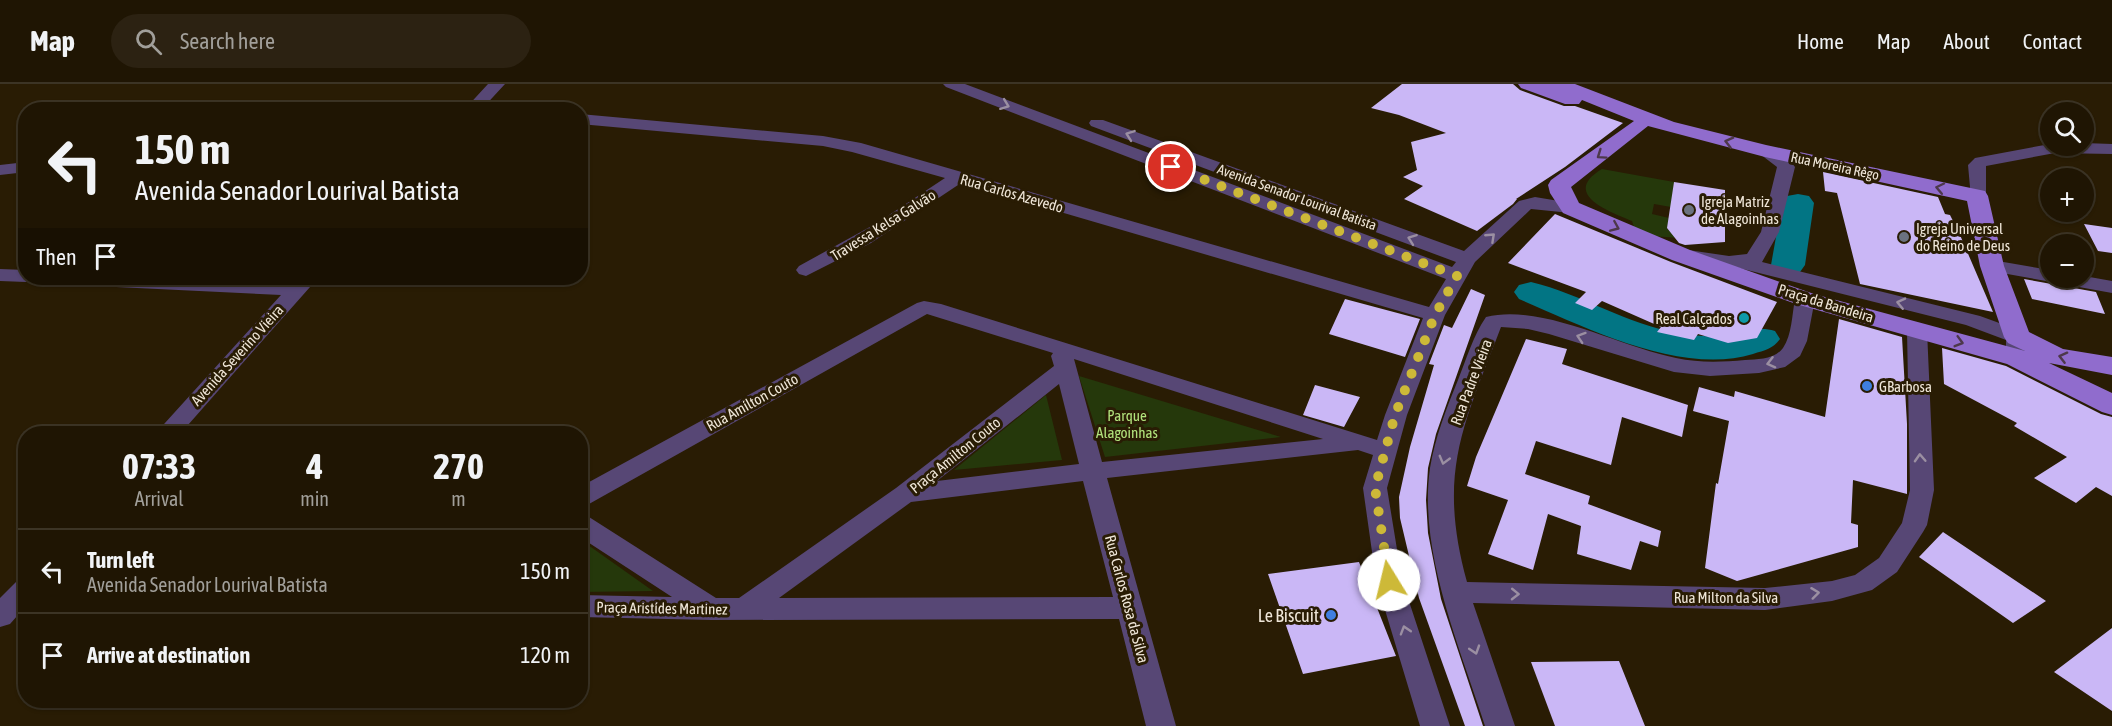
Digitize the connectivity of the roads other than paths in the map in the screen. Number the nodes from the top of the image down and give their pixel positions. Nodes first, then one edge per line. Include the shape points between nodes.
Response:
1 (497, 84) edge
2 (951, 84) edge
3 (992, 84) edge
4 (1528, 84) edge
5 (1557, 84) edge
6 (480, 102) edge
7 (588, 120) edge
8 (1638, 126) junction
9 (1667, 126) junction
10 (2112, 149) edge
11 (1765, 151) junction
12 (18, 168) edge
13 (0, 170) edge
14 (958, 177) junction
15 (1977, 196) junction
16 (1571, 208) junction
17 (1681, 255) junction
18 (1738, 262) junction
19 (1992, 267) junction
20 (1462, 268) junction
21 (806, 270) dead end
22 (2040, 274) edge
23 (0, 275) edge
24 (18, 276) edge
25 (2094, 284) edge
26 (301, 285) edge
27 (2112, 287) edge
28 (1805, 299) junction
29 (1435, 315) junction
30 (1917, 330) junction
31 (2017, 347) junction
32 (1063, 358) junction
33 (2112, 366) edge
34 (2112, 405) edge
35 (173, 426) edge
36 (1359, 443) junction
37 (1384, 450) junction
38 (1093, 471) junction
39 (588, 494) edge
40 (905, 494) junction
41 (588, 529) edge
42 (1457, 592) junction
43 (18, 597) edge
44 (588, 606) edge
45 (1129, 608) junction
46 (712, 609) junction
47 (744, 609) junction
48 (0, 616) edge
49 (1161, 726) edge
50 (1435, 726) edge
51 (1500, 726) edge

1 - 6 street
2 -> 20 street, Avenida Senador Lourival Batista
20 -> 3 street, Avenida Senador Lourival Batista
4 - 8 main road
5 - 9 main road, Rua Moreira Rêgo
7 - 14 street, Rua Carlos Azevedo via 823,141
8 - 9 main road
8 -> 16 main road via 1563,182 1559,188
11 -> 9 main road, Rua Moreira Rêgo
10 - 15 street via 2069,147 1990,159 1977,165
15 -> 11 main road, Rua Moreira Rêgo
11 - 18 street via 1785,165 1781,188 1770,232 1754,259
12 - 13 street
14 - 21 street, Travessa Kelsa Galvão via 924,203
14 - 29 street, Rua Carlos Azevedo
15 - 19 main road
16 -> 17 main road, Praça da Bandeira
20 -> 16 street via 1525,205 1535,202
17 - 18 street, Praça da Bandeira
17 - 28 main road, Praça da Bandeira
31 -> 18 street, Praça da Bandeira via 1973,320
19 - 22 street
19 - 31 main road
20 - 29 street
23 - 24 street
25 - 27 street
26 - 35 street, Avenida Severino Vieira
28 - 30 main road, Praça da Bandeira
28 -> 42 street, Rua Padre Vieira via 1794,349 1783,361 1733,369 1674,364 1521,321 1494,322 1455,422 1442,468 1441,518
29 - 37 street
30 -> 31 main road, Praça da Bandeira
42 -> 30 street, Rua Milton da Silva via 1765,599 1863,583 1887,565 1914,525 1922,490
33 -> 31 main road, Praça da Bandeira
31 - 34 main road, Praça da Bandeira
32 - 36 street
32 - 38 street
32 - 39 street, Rua Amílton Couto via 924,307
32 - 40 street, Praça Amilton Couto
36 - 37 street
36 - 38 street, Praça Amilton Couto
50 -> 37 street via 1389,580 1375,488
38 - 40 street, Praça Amilton Couto
38 - 45 street, Rua Carlos Rosa da Silva
40 - 47 street
41 - 46 street
42 -> 51 street, Rua Padre Vieira
43 - 48 street
44 - 46 street, Praça Aristídes Martinez
45 - 47 street
45 - 49 street, Rua Carlos Rosa da Silva
46 - 47 street, Praça Aristídes Martinez

